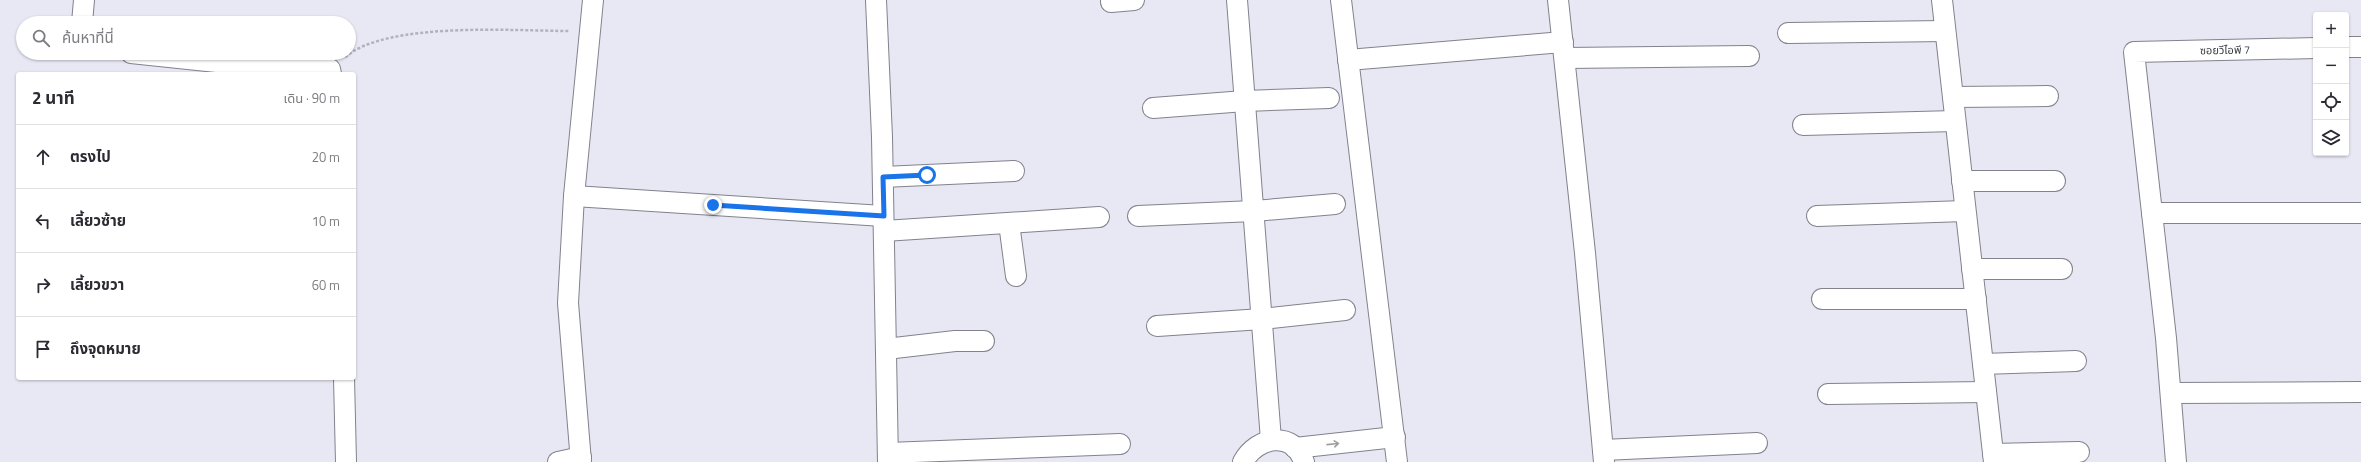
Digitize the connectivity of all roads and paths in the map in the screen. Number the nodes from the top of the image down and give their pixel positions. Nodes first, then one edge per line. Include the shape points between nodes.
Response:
1 (84, 0) edge
2 (593, 0) edge
3 (876, 0) edge
4 (1134, 0) edge
5 (1237, 0) edge
6 (1341, 0) edge
7 (1558, 0) edge
8 (1942, 0) edge
9 (1111, 2) dead end
10 (83, 16) edge
11 (589, 31) junction
12 (1945, 31) junction
13 (1788, 33) dead end
14 (2349, 47) edge
15 (2361, 47) edge
16 (2313, 48) edge
17 (356, 49) edge
18 (1564, 50) junction
19 (1749, 56) dead end
20 (198, 60) edge
21 (343, 60) edge
22 (1348, 60) junction
23 (331, 72) edge
24 (2048, 96) dead end
25 (1953, 97) junction
26 (1329, 98) dead end
27 (1245, 101) junction
28 (1153, 108) dead end
29 (1955, 121) junction
30 (1803, 125) dead end
31 (1014, 171) dead end
32 (883, 177) junction
33 (1962, 181) junction
34 (2055, 181) dead end
35 (574, 196) junction
36 (1335, 204) dead end
37 (1966, 211) junction
38 (1254, 212) junction
39 (2152, 213) junction
40 (2361, 213) edge
41 (1138, 216) dead end
42 (1817, 216) dead end
43 (1099, 217) dead end
44 (884, 223) junction
45 (1009, 223) junction
46 (1972, 269) junction
47 (2062, 269) dead end
48 (1016, 276) dead end
49 (1822, 299) dead end
50 (1976, 299) junction
51 (1345, 310) dead end
52 (1262, 319) junction
53 (1157, 326) dead end
54 (984, 340) dead end
55 (886, 350) junction
56 (2076, 361) dead end
57 (1983, 364) junction
58 (344, 380) edge
59 (1986, 392) junction
60 (2361, 392) edge
61 (2171, 393) junction
62 (1828, 394) dead end
63 (1394, 437) junction
64 (1271, 440) junction
65 (1758, 443) dead end
66 (1120, 444) dead end
67 (2079, 452) dead end
68 (1299, 455) edge
69 (1604, 456) edge
70 (888, 457) edge
71 (1994, 458) edge
72 (581, 459) edge
73 (346, 462) edge
74 (558, 462) edge
75 (1243, 462) edge
76 (1397, 462) edge
77 (2176, 462) edge

1 - 10 street
2 - 11 street
3 - 32 street
4 - 9 street
5 - 27 street
6 - 22 street
7 - 18 street
8 - 12 street
11 - 17 path via 430,32 388,38
11 - 35 street
12 - 13 street
12 - 25 street
14 - 15 street
16 - 39 street, ซอยวีไอพี 7 via 2134,52
18 - 19 street
18 - 22 street
18 - 69 street
20 - 23 street
21 - 23 path
22 - 63 street
24 - 25 street
25 - 29 street
26 - 27 street
27 - 28 street
27 - 38 street
29 - 30 street
29 - 33 street
31 - 32 street
32 - 44 street
33 - 34 street
33 - 37 street
35 - 44 street
35 - 72 street via 568,302
36 - 38 street
37 - 42 street
37 - 46 street
38 - 41 street
38 - 52 street
39 - 40 street
39 - 61 street
43 - 45 street
44 - 45 street
44 - 55 street
45 - 48 street
46 - 47 street
46 - 50 street
49 - 50 street
50 - 57 street
51 - 52 street
52 - 53 street
52 - 64 street
54 - 55 street
55 - 70 street
56 - 57 street
57 - 59 street
58 - 73 street
59 - 62 street
59 - 71 street
60 - 61 street
61 - 77 street
68 -> 63 street
63 - 76 street
64 - 68 street via 1283,441
64 - 75 street via 1258,444
65 - 69 street
66 - 70 street
67 - 71 street
72 - 74 street

